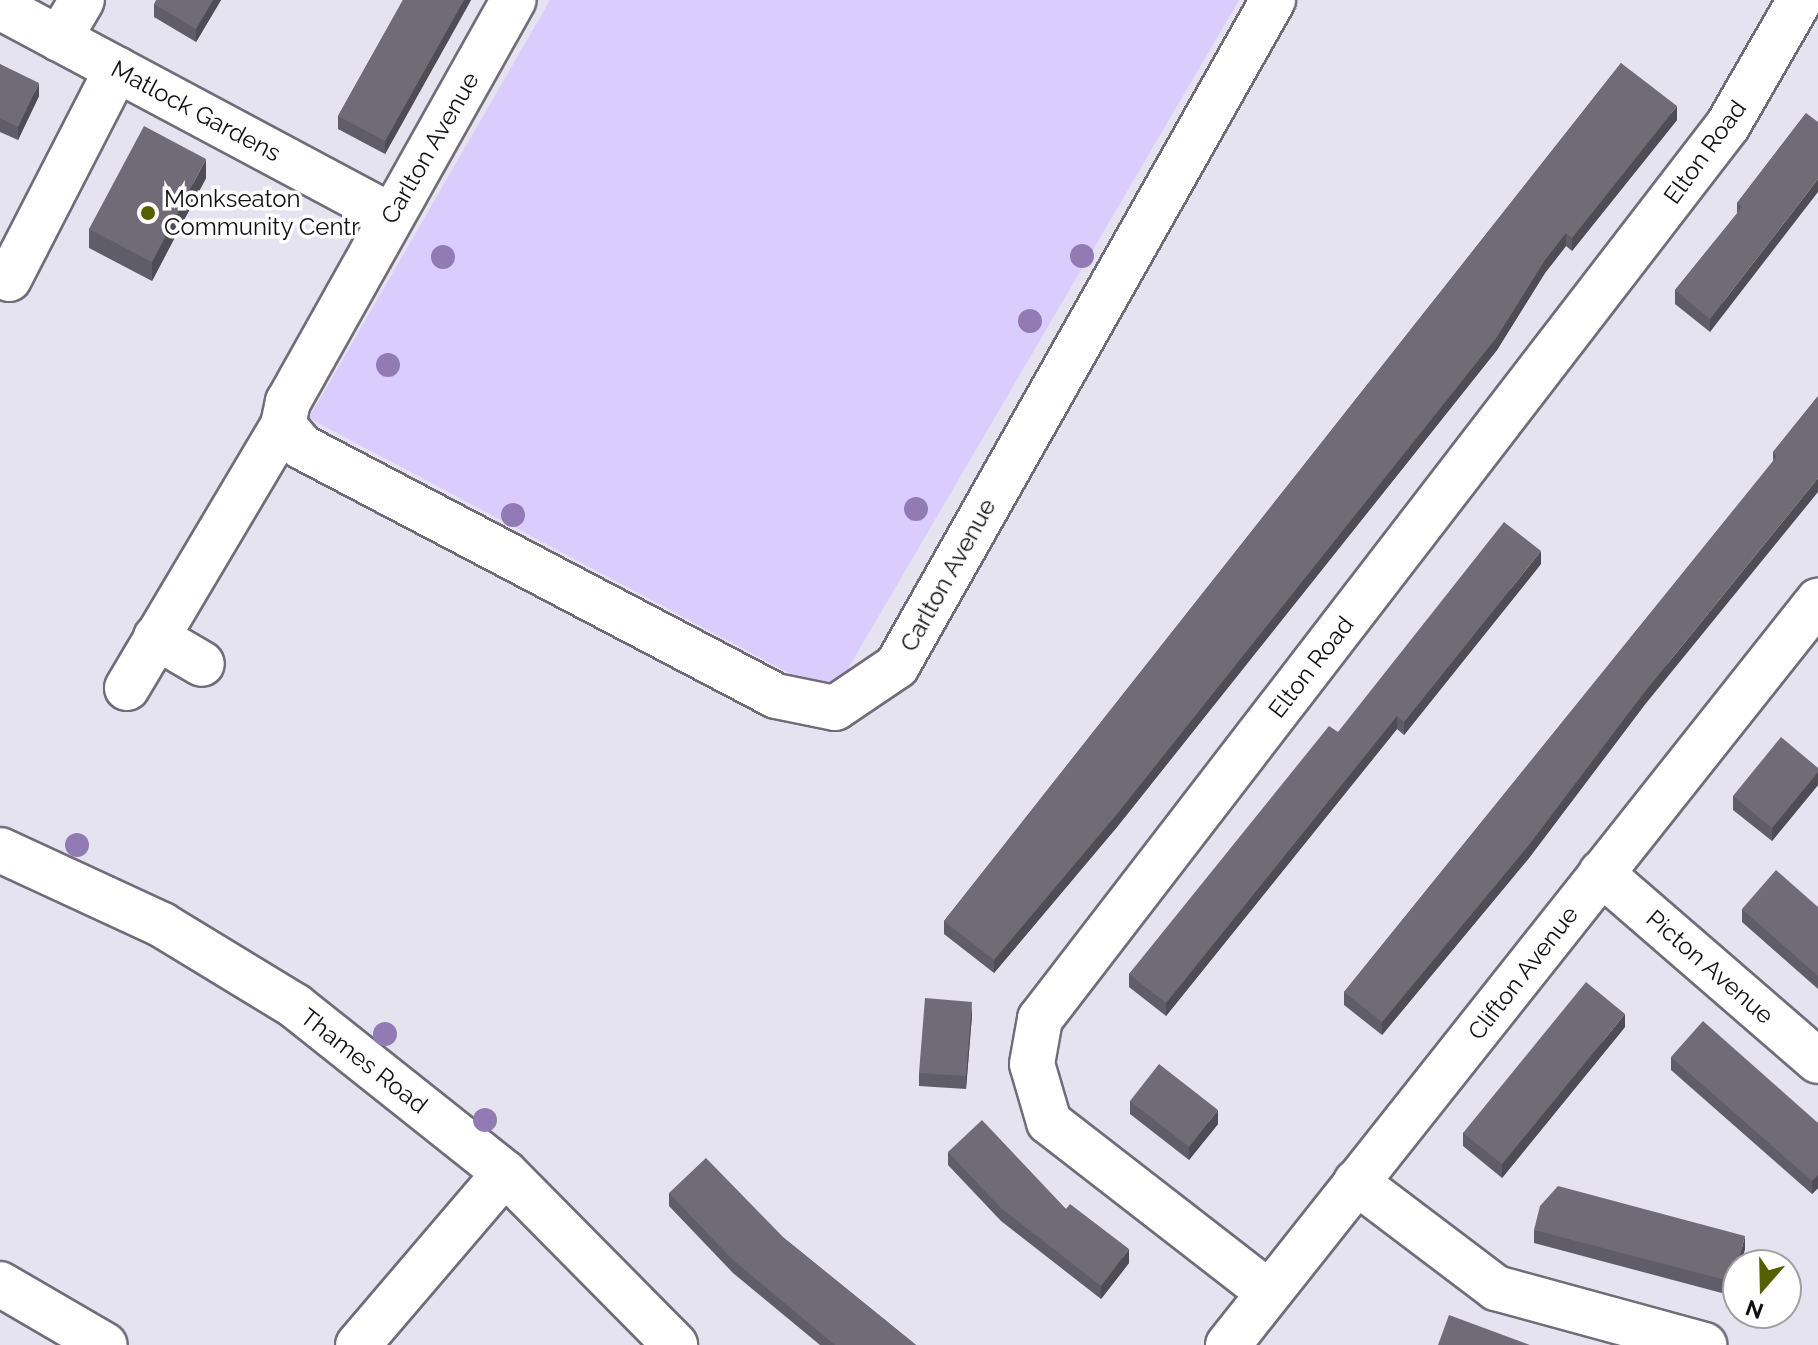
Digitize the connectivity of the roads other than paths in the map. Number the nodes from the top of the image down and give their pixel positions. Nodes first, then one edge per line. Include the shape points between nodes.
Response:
1 (82, 0) edge
2 (514, 0) edge
3 (1273, 0) edge
4 (1801, 0) edge
5 (1818, 3) edge
6 (0, 7) edge
7 (59, 39) junction
8 (117, 69) junction
9 (392, 216) junction
10 (9, 279) dead end
11 (283, 425) junction
12 (1818, 601) edge
13 (156, 637) junction
14 (202, 664) dead end
15 (127, 688) dead end
16 (0, 850) edge
17 (1601, 873) junction
18 (1818, 1061) edge
19 (505, 1173) junction
20 (1356, 1182) junction
21 (0, 1284) edge
22 (1268, 1292) junction
23 (105, 1345) edge
24 (358, 1345) edge
25 (675, 1345) edge
26 (1228, 1345) edge
27 (1704, 1345) edge

1 - 7 street
2 - 9 street, Carlton Avenue
3 - 11 street, Carlton Avenue via 897,666 835,708 776,696 302,447
4 - 5 street
4 - 22 street, Elton Road via 1728,125 1040,1019 1032,1064 1049,1122
6 - 7 street, Matlock Gardens
7 - 8 street, Matlock Gardens
8 - 9 street, Matlock Gardens
8 - 10 street
9 - 11 street, Carlton Avenue via 288,402
11 - 13 street, Carlton Avenue
12 - 17 street, Clifton Avenue
13 - 14 street
13 - 15 street, Carlton Avenue
16 - 19 street, Thames Road via 162,925 295,1006
17 - 18 street, Picton Avenue
17 - 20 street, Clifton Avenue
19 - 24 street
19 - 25 street, Thames Road
20 - 22 street, Clifton Avenue
20 - 27 street via 1496,1288
21 - 23 street
22 - 26 street, Clifton Avenue

